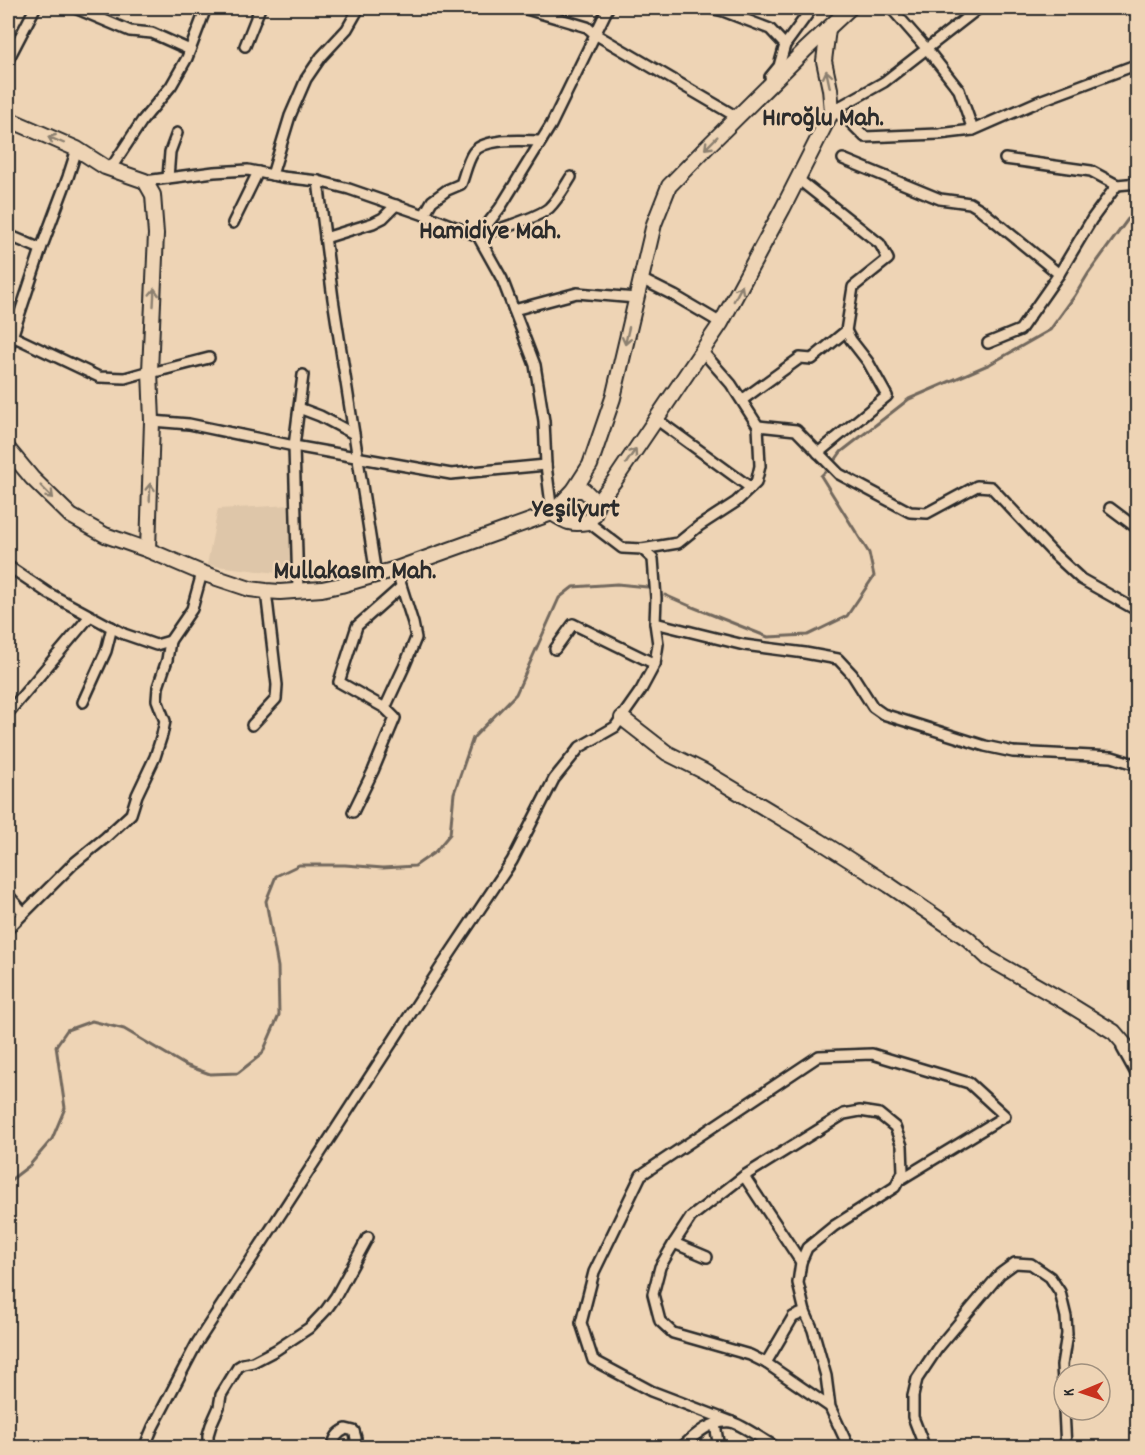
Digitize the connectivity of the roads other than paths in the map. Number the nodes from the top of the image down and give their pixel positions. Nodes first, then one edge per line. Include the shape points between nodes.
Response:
1 (34, 8) edge
2 (75, 8) edge
3 (206, 8) edge
4 (261, 8) edge
5 (359, 8) edge
6 (523, 8) edge
7 (608, 8) edge
8 (710, 8) edge
9 (812, 8) edge
10 (850, 8) edge
11 (891, 8) edge
12 (979, 8) edge
13 (828, 28) junction
14 (595, 34) junction
15 (784, 45) junction
16 (245, 46) dead end
17 (926, 48) junction
18 (190, 50) junction
19 (8, 60) edge
20 (1137, 64) edge
21 (753, 101) junction
22 (832, 111) junction
23 (737, 117) junction
24 (8, 120) edge
25 (973, 130) junction
26 (177, 133) dead end
27 (541, 141) junction
28 (77, 149) junction
29 (843, 159) dead end
30 (1005, 159) dead end
31 (111, 168) junction
32 (258, 172) junction
33 (273, 175) junction
34 (571, 177) dead end
35 (168, 178) junction
36 (798, 179) junction
37 (145, 181) junction
38 (318, 181) junction
39 (1137, 183) edge
40 (1117, 185) junction
41 (396, 205) junction
42 (424, 215) junction
43 (233, 223) dead end
44 (8, 235) edge
45 (478, 236) junction
46 (325, 238) junction
47 (41, 249) junction
48 (1059, 274) junction
49 (641, 279) junction
50 (636, 298) junction
51 (514, 310) junction
52 (721, 323) junction
53 (846, 331) junction
54 (10, 335) edge
55 (988, 343) dead end
56 (8, 349) edge
57 (702, 351) junction
58 (208, 358) dead end
59 (151, 372) junction
60 (303, 375) dead end
61 (742, 400) junction
62 (299, 408) junction
63 (656, 419) junction
64 (152, 421) junction
65 (758, 426) junction
66 (354, 434) junction
67 (294, 446) junction
68 (8, 449) edge
69 (818, 453) junction
70 (357, 457) junction
71 (546, 465) junction
72 (751, 488) junction
73 (574, 490) junction
74 (597, 503) junction
75 (1110, 508) dead end
76 (552, 513) junction
77 (588, 522) junction
78 (1137, 529) edge
79 (642, 549) junction
80 (148, 550) junction
81 (8, 566) edge
82 (396, 568) junction
83 (202, 573) junction
84 (376, 575) junction
85 (401, 587) junction
86 (266, 591) junction
87 (298, 591) junction
88 (1137, 611) edge
89 (90, 616) junction
90 (655, 623) junction
91 (112, 627) junction
92 (170, 641) junction
93 (555, 649) dead end
94 (656, 664) junction
95 (83, 702) dead end
96 (385, 708) junction
97 (8, 713) edge
98 (622, 718) junction
99 (252, 725) dead end
100 (1137, 765) edge
101 (353, 812) dead end
102 (8, 896) edge
103 (24, 913) junction
104 (8, 929) edge
105 (1114, 1032) junction
106 (1137, 1046) edge
107 (1137, 1060) edge
108 (1137, 1077) edge
109 (744, 1176) junction
110 (898, 1181) junction
111 (368, 1237) dead end
112 (674, 1243) junction
113 (706, 1257) dead end
114 (801, 1262) junction
115 (805, 1312) junction
116 (1062, 1362) edge
117 (766, 1363) junction
118 (830, 1407) junction
119 (732, 1422) junction
120 (1065, 1422) edge
121 (715, 1424) junction
122 (144, 1448) edge
123 (208, 1448) edge
124 (333, 1448) edge
125 (354, 1448) edge
126 (681, 1448) edge
127 (719, 1448) edge
128 (777, 1448) edge
129 (849, 1448) edge
130 (925, 1448) edge
131 (1066, 1448) edge

1 - 19 street
2 - 18 street
3 - 18 street
4 - 16 street
5 - 33 street via 306,79 290,116
6 - 14 street via 587,27
7 - 14 street
8 - 15 street via 770,29
9 - 15 street
10 - 13 main road
11 - 17 street
12 - 17 street
13 - 21 main road
22 -> 13 main road via 824,61
14 - 23 street
14 - 27 street
15 - 21 street via 778,66
17 - 22 street via 884,81
17 - 25 street via 959,90
18 - 31 street via 171,86
20 - 25 street
21 - 23 main road
22 - 25 street via 846,117 865,137
22 - 36 main road
23 -> 49 main road via 669,186 654,224
28 -> 24 main road
26 - 35 street via 170,152
27 - 42 street via 487,143 474,151 461,184 432,201
27 - 45 street
28 - 31 main road
28 - 47 street
29 - 48 street via 940,199 970,203
30 - 40 street via 1091,171
31 - 37 main road
32 - 33 street
32 - 35 street
32 - 43 street
33 - 38 street
34 - 45 street via 547,209
35 - 37 street
52 -> 36 main road
36 - 53 street via 880,244 888,259 853,286
59 -> 37 main road via 156,234 153,195
38 - 41 street
38 - 46 street
39 - 40 street
40 - 48 street
41 - 42 street
41 - 46 street via 373,223
42 - 45 street
44 - 47 street
45 - 51 street
46 - 66 street
47 - 54 street
48 - 55 street via 1020,330
49 - 50 main road
49 - 52 street
50 - 51 street via 578,293
50 -> 73 main road via 609,409 590,465
51 - 71 street via 535,365
52 - 57 main road
53 - 61 street via 812,359 800,358
53 - 69 street via 887,396
54 - 56 street
54 - 59 street via 99,377 125,378
57 - 61 street
57 - 63 main road
58 - 59 street
59 - 64 main road
60 - 62 street
61 - 65 street
62 - 66 street
62 - 67 street
63 - 72 street
74 -> 63 main road
64 - 67 street via 189,424
80 -> 64 main road
65 - 69 street via 796,430
65 - 72 street via 760,466
66 - 70 street
67 - 70 street
67 - 87 street
68 -> 80 main road via 71,516 105,535
69 - 88 street via 839,474 910,512 927,513 976,486 991,487 1081,579
70 - 71 street via 451,474
70 - 84 street
71 - 76 street
72 - 79 street via 678,543
73 - 74 main road via 584,490
73 - 76 main road
74 - 77 main road
75 - 78 street
76 - 77 main road via 564,521
76 - 82 main road
77 - 79 street via 622,548
79 - 90 street via 653,559
80 - 83 main road
81 - 89 street
82 - 84 main road
82 - 85 street
83 - 86 main road
83 - 92 street via 192,609
84 - 87 main road
85 - 96 street via 416,638
85 - 96 street via 357,626 339,682
86 - 87 main road
86 - 99 street via 276,699
89 - 91 street
89 - 97 street
90 - 94 street
90 - 100 street via 744,645 838,659 873,707 883,714 985,746 1013,752 1112,757
91 - 92 street via 156,645
91 - 95 street via 106,651
92 - 103 street via 158,687 157,700 165,721 162,735 131,814
93 - 94 street via 573,624
94 - 98 street
96 - 101 street via 395,718
98 - 105 main road via 667,753 889,885 968,939 988,958
98 - 122 street via 615,727 580,747 554,779 512,861 196,1343
102 - 103 street
103 - 104 street
105 - 106 street
105 - 107 main road
105 - 108 street
109 - 110 street via 844,1114 860,1111 879,1113 895,1127 902,1146 903,1172
109 - 112 street via 691,1217
109 - 114 street
110 - 114 street via 895,1187 807,1248
110 - 119 street via 1005,1116 969,1083 872,1054 819,1056 641,1175 594,1272 581,1323 593,1360 651,1391
111 - 123 street via 336,1296 309,1328 276,1350 238,1367 221,1395 208,1434
112 - 113 street
112 - 117 street via 660,1267 653,1294 660,1321 673,1333
114 - 115 street via 798,1283
115 - 117 street via 793,1317
115 - 118 street via 826,1376
116 - 130 street via 1067,1334 1060,1292 1050,1277 1031,1264 1015,1263 1000,1274 917,1379 913,1417
117 - 118 street
118 - 129 street
119 - 121 street
119 - 128 street
120 - 131 street
121 - 126 street via 698,1432
121 - 127 street
124 - 125 street via 338,1433 346,1429 354,1431

